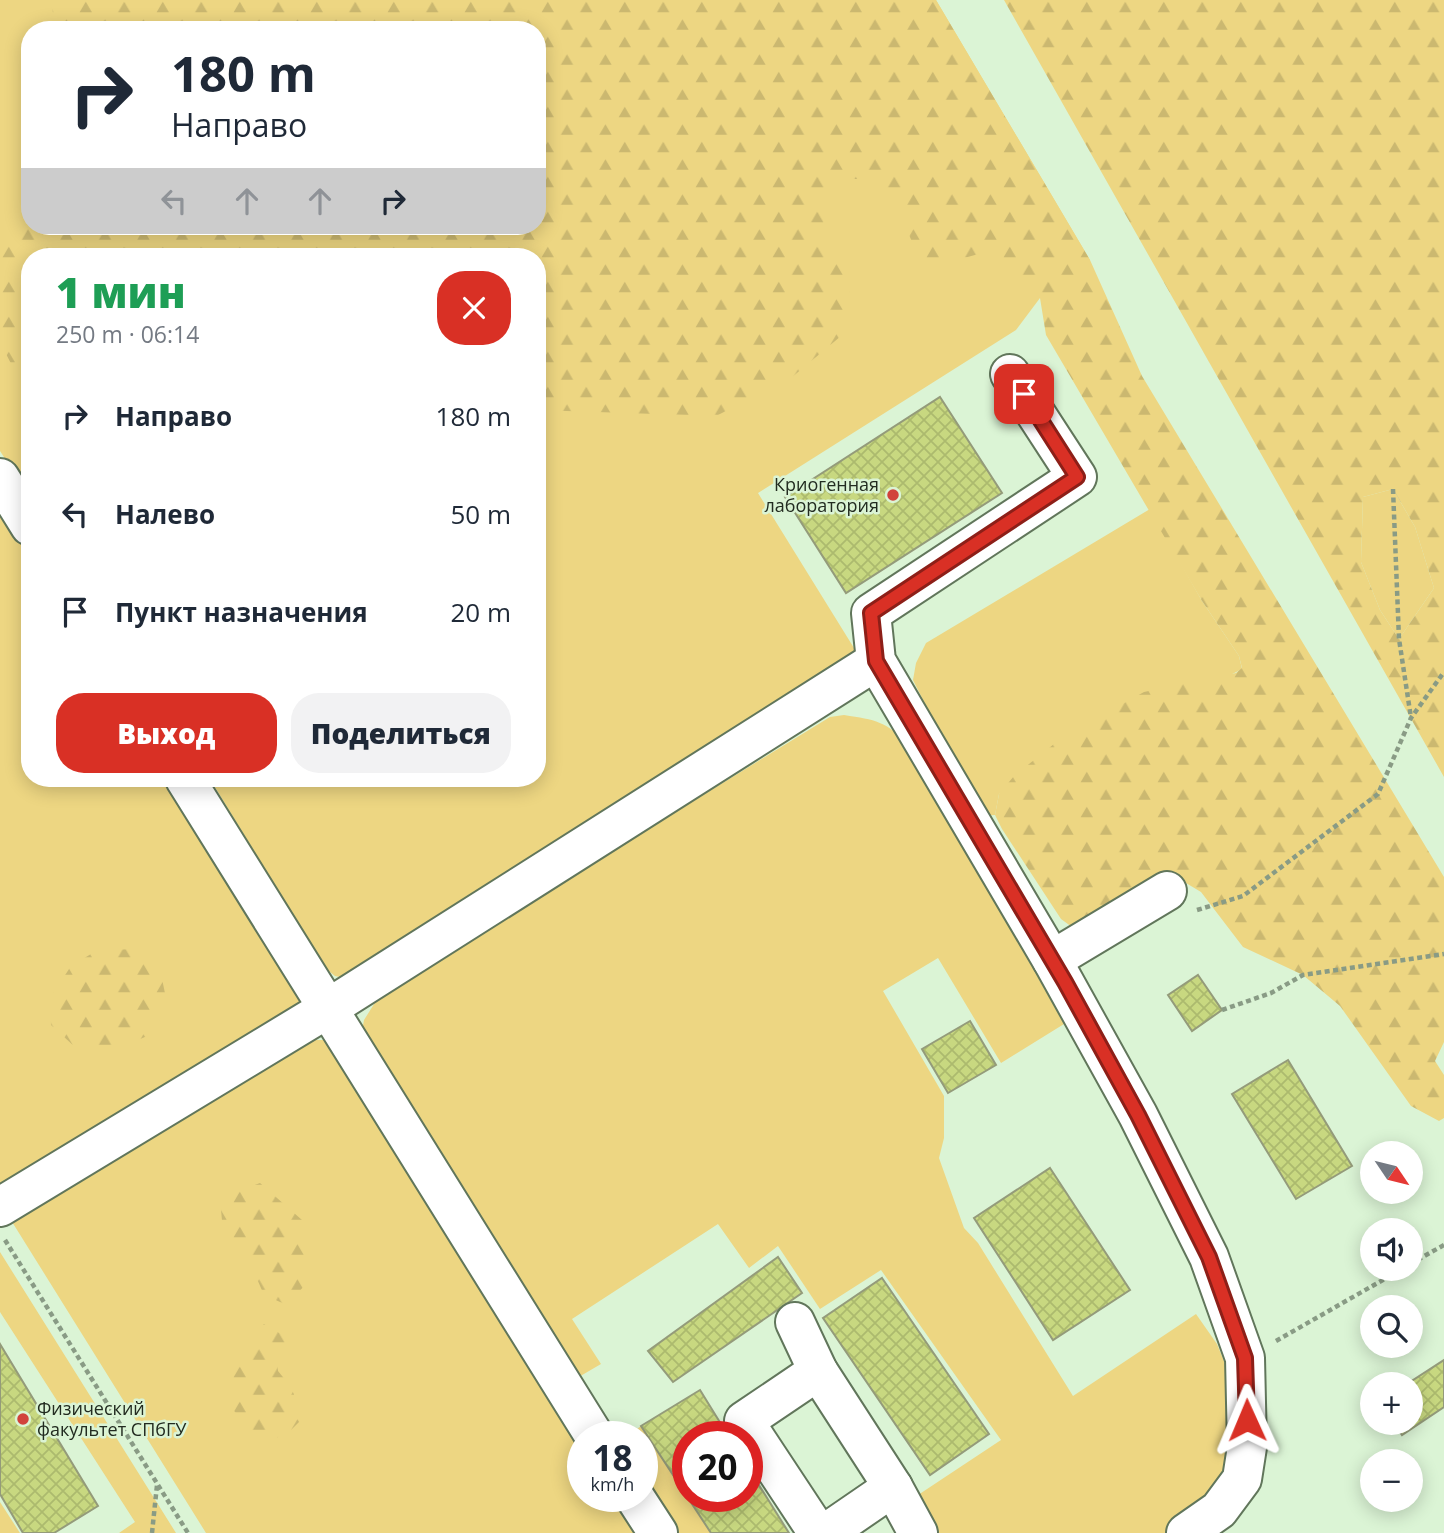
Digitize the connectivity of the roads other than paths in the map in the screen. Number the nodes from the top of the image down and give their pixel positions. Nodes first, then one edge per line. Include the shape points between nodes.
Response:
1 (1010, 374) dead end
2 (0, 478) edge
3 (21, 512) edge
4 (876, 661) junction
5 (191, 787) edge
6 (1180, 901) road end
7 (1052, 960) junction
8 (327, 1009) junction
9 (0, 1207) edge
10 (795, 1322) dead end
11 (818, 1371) junction
12 (585, 1421) edge
13 (893, 1488) junction
14 (644, 1512) edge
15 (658, 1533) edge
16 (818, 1533) edge
17 (825, 1533) edge
18 (918, 1533) edge
19 (1186, 1533) edge

1 - 4 lane via 1077,477 871,613
2 - 3 lane
4 - 7 lane
4 - 8 lane
5 - 8 lane
6 - 7 lane
7 - 19 lane via 1138,1115 1209,1257 1245,1358 1247,1447 1242,1479 1219,1510
8 - 9 lane
8 - 12 lane
10 - 11 lane
11 - 13 lane
11 - 16 lane via 744,1421
13 - 17 lane
13 - 18 lane
14 - 15 lane

